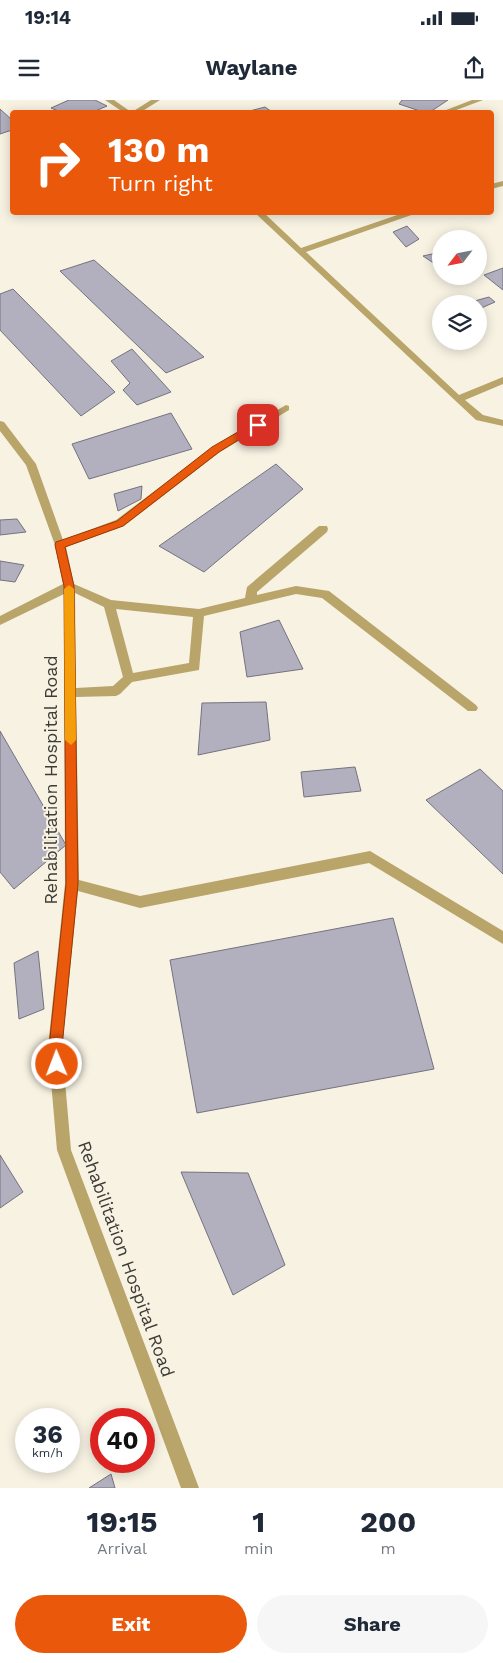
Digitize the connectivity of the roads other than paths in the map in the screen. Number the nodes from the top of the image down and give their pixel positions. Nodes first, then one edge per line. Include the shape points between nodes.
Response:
1 (109, 100) edge
2 (156, 100) edge
3 (479, 100) edge
4 (124, 110) edge
5 (139, 110) edge
6 (451, 110) edge
7 (261, 215) edge
8 (407, 215) edge
9 (300, 251) junction
10 (503, 380) edge
11 (458, 399) junction
12 (286, 408) dead end
13 (503, 423) edge
14 (0, 424) edge
15 (323, 530) dead end
16 (60, 545) junction
17 (69, 586) junction
18 (251, 601) junction
19 (109, 604) junction
20 (199, 613) junction
21 (0, 621) edge
22 (129, 678) junction
23 (71, 693) junction
24 (472, 708) dead end
25 (72, 884) junction
26 (503, 938) edge
27 (190, 1488) edge

1 - 4 street
2 - 5 street
3 - 6 street
7 - 9 street
8 - 9 street
9 - 11 street
10 - 11 street
11 - 13 street via 480,418
12 - 16 street via 216,450 120,523
14 - 16 street, Rehabilitation Hospital Road via 30,464
15 - 18 street via 251,590
16 - 17 street, Rehabilitation Hospital Road
17 - 19 street
17 - 21 street
17 - 23 street, Rehabilitation Hospital Road
18 - 20 street
18 - 24 street via 296,590 325,594
19 - 20 street
19 - 22 street
20 - 22 street via 195,667
22 - 23 street via 116,691
23 - 25 street, Rehabilitation Hospital Road
25 - 26 street via 140,902 370,857
25 - 27 street, Rehabilitation Hospital Road via 55,1047 64,1150

